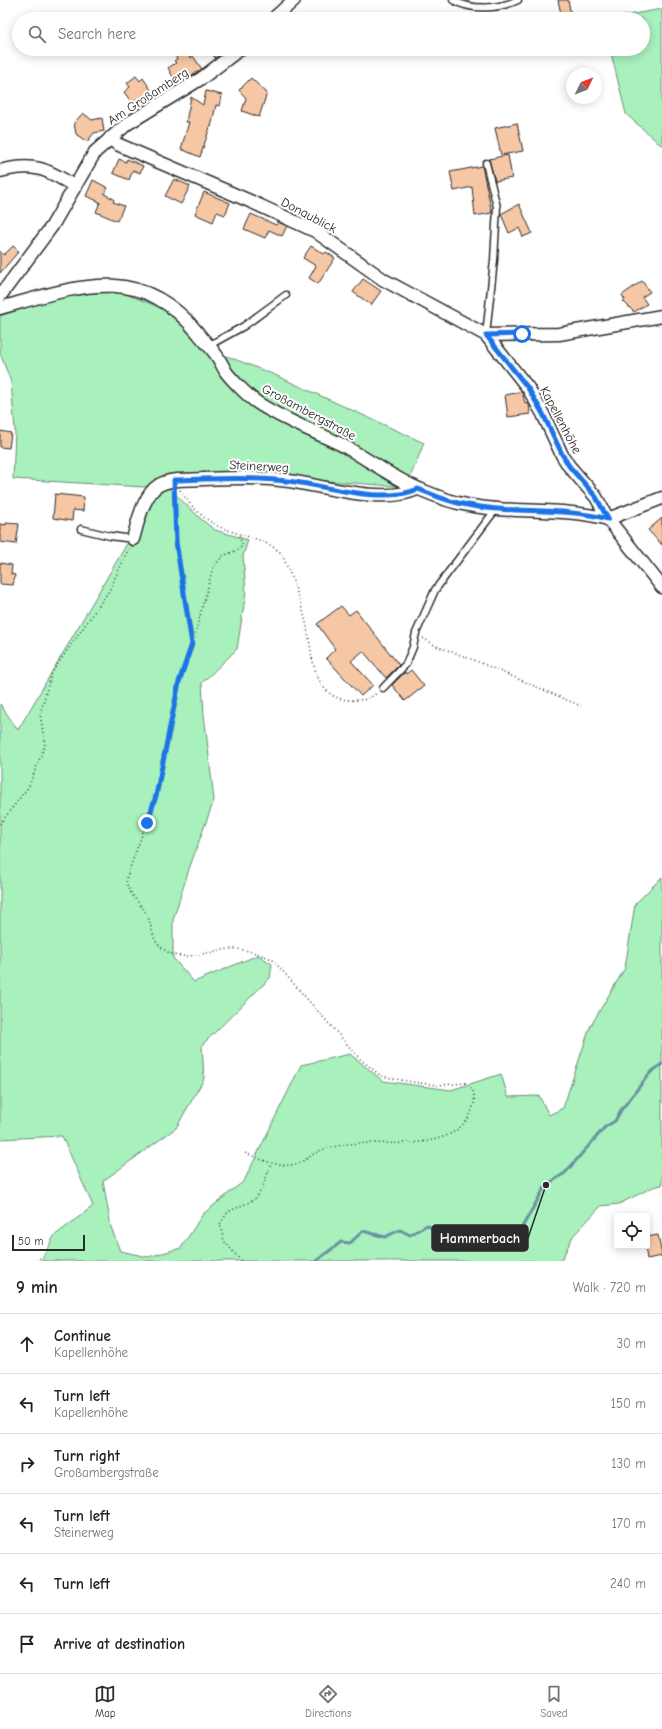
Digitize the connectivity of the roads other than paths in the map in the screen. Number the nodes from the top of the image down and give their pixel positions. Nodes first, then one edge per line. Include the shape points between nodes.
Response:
1 (294, 0) edge
2 (453, 0) edge
3 (518, 0) edge
4 (281, 12) edge
5 (231, 56) edge
6 (110, 138) junction
7 (486, 163) dead end
8 (0, 171) edge
9 (74, 186) junction
10 (286, 295) dead end
11 (0, 296) edge
12 (0, 308) edge
13 (662, 316) edge
14 (486, 335) junction
15 (208, 346) junction
16 (418, 489) junction
17 (662, 498) edge
18 (496, 508) junction
19 (608, 519) junction
20 (81, 529) dead end
21 (133, 539) joint
22 (662, 586) edge
23 (383, 688) road end

1 - 4 street
2 - 3 lane via 478,8
5 - 6 street, Am Großamberg via 202,78
6 - 9 street, Am Großamberg via 96,152
6 - 14 street, Donaublick via 117,144 315,231 384,280
7 - 14 lane via 497,207
8 - 9 street via 35,167 51,172
9 - 11 street, Am Großamberg via 52,226
10 - 15 lane via 244,326
12 - 15 street, Großambergstraße via 82,287 122,286 156,297 171,307 194,328
13 - 14 street via 559,334
14 - 19 street, Kapellenhöhe via 528,388 562,454 596,497
15 - 16 street, Großambergstraße via 228,374 255,401 346,447
16 - 18 street, Großambergstraße via 458,503
16 - 21 street, Steinerweg via 383,494 288,481 229,478 174,480 159,486 148,496
17 - 19 street
18 - 19 street, Großambergstraße via 558,511
18 - 23 lane via 435,590 416,633 414,647 406,664
19 - 22 street
20 - 21 lane

